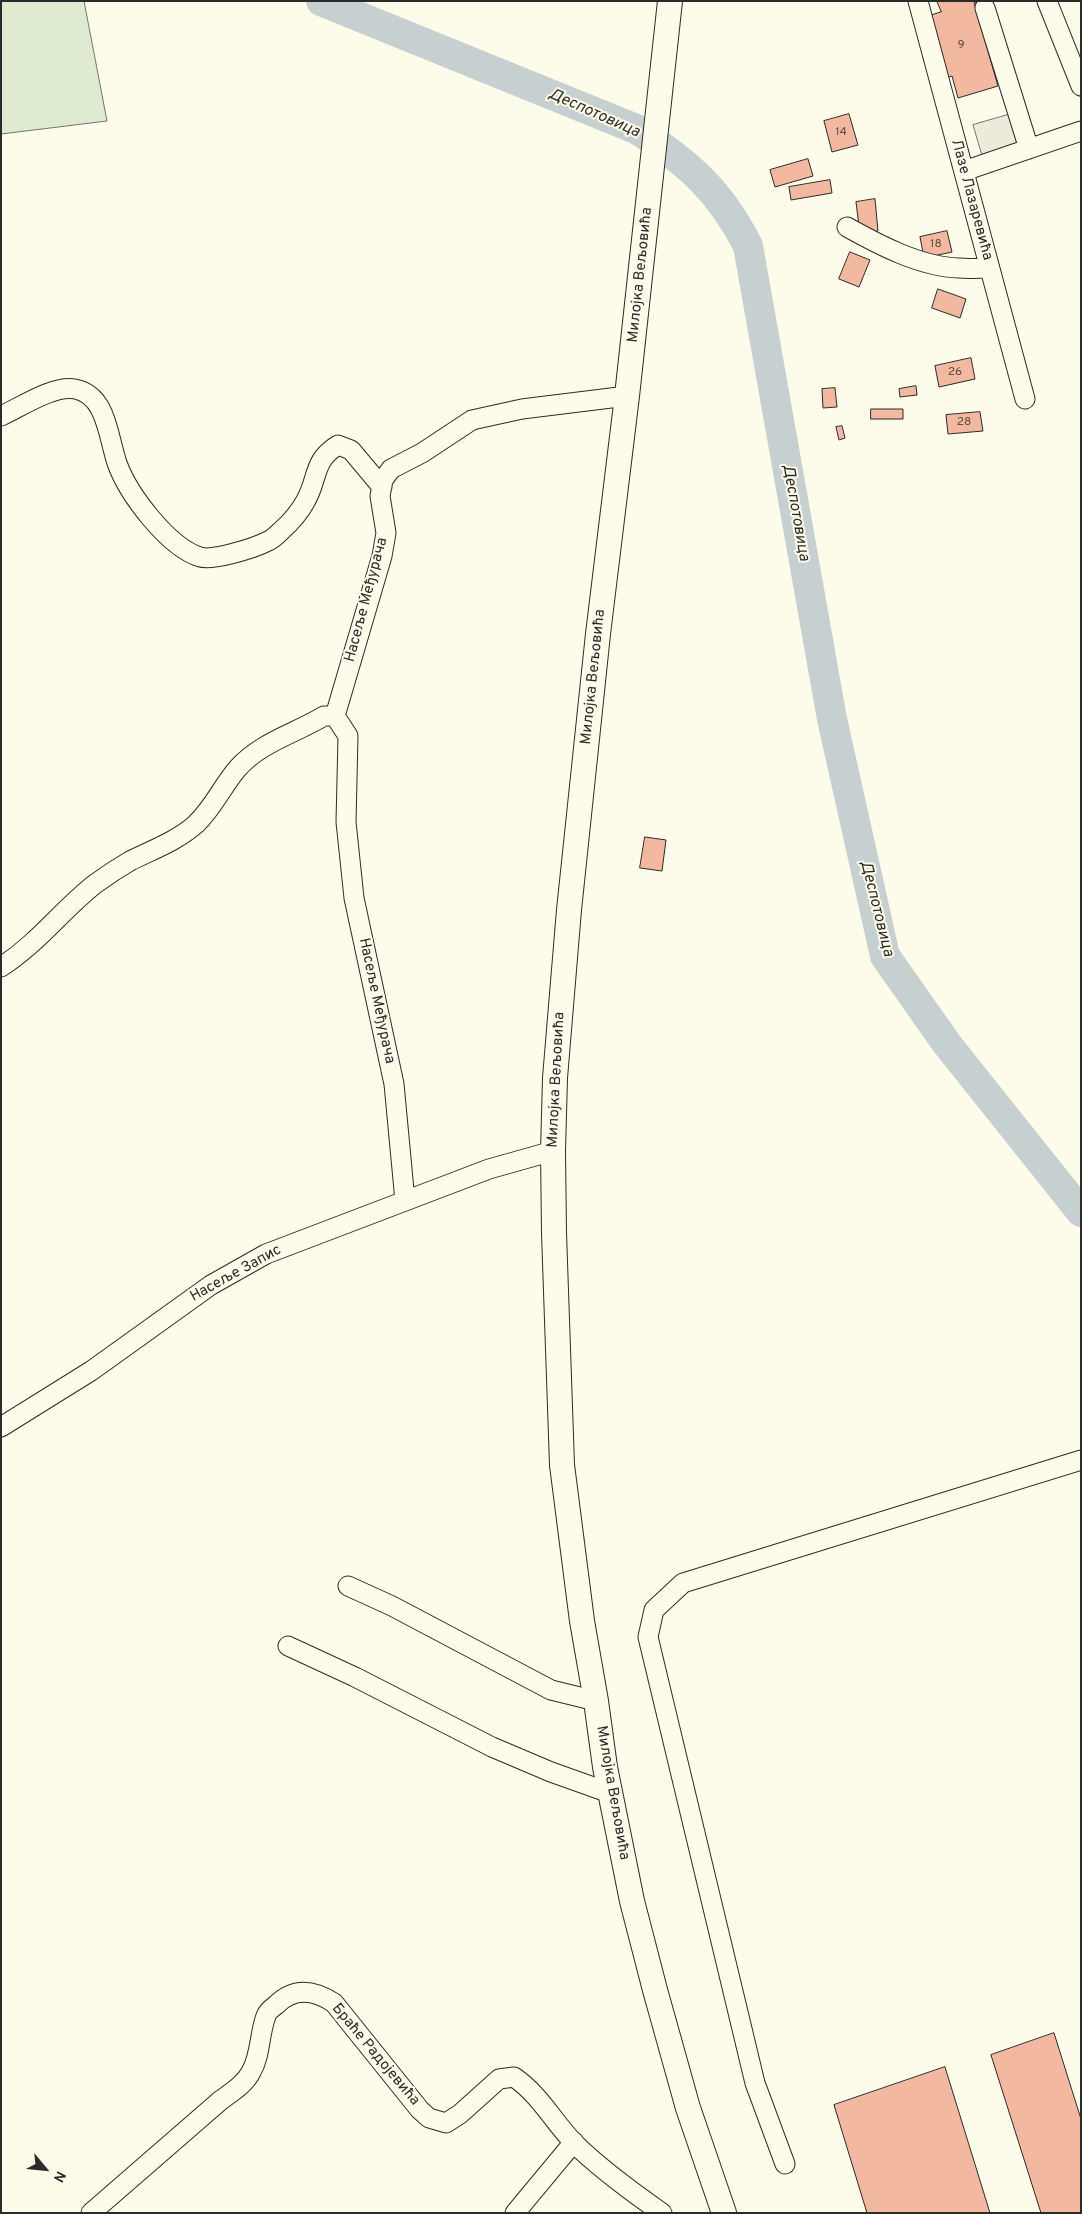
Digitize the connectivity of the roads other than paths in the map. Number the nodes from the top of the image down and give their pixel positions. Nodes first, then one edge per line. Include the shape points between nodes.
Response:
1 (670, 1) edge
2 (918, 1) edge
3 (1047, 1) edge
4 (985, 8) dead end
5 (1081, 86) edge
6 (1081, 130) edge
7 (1028, 149) junction
8 (964, 171) junction
9 (847, 227) dead end
10 (990, 268) junction
11 (627, 396) junction
12 (1025, 399) dead end
13 (1, 416) edge
14 (382, 487) junction
15 (335, 716) junction
16 (1, 967) edge
17 (553, 1152) junction
18 (405, 1202) junction
19 (1, 1427) edge
20 (1081, 1460) edge
21 (348, 1586) dead end
22 (288, 1646) dead end
23 (596, 1701) junction
24 (610, 1793) junction
25 (574, 2142) junction
26 (785, 2164) dead end
27 (91, 2213) edge
28 (515, 2213) edge
29 (662, 2213) edge
30 (724, 2213) edge

1 - 11 main road, Милојка Вељовића
2 - 8 street, Лазе Лазаревића
3 - 5 street
4 - 7 street
6 - 7 street
7 - 8 street
8 - 10 street, Лазе Лазаревића
9 - 10 street via 872,241 934,264
10 - 12 street, Лазе Лазаревића
11 - 14 street via 522,409 472,420 422,454 391,469
11 - 17 main road, Милојка Вељовића via 569,910 555,1078
13 - 14 street via 60,388 90,395 100,405 118,465 133,493 173,542 201,558 231,554 268,542 293,521 306,501 319,463 328,451 338,445 351,450
14 - 15 street, Насеље Међурача via 380,496 386,533 382,556
15 - 16 street via 324,716 259,748 237,769 196,824 176,839 128,863 96,884 22,953
15 - 18 street, Насеље Међурача via 348,736 346,822 354,898 394,1084
17 - 18 street, Насеље Запис via 489,1169
17 - 23 main road, Милојка Вељовића via 563,1474
18 - 19 street, Насеље Запис via 274,1250 242,1267 210,1285 91,1371
20 - 26 street via 683,1583 654,1610 648,1637 755,2082
21 - 23 street via 551,1690
22 - 24 street via 492,1747
23 - 24 main road, Милојка Вељовића
24 - 30 main road, Милојка Вељовића via 657,2000 688,2108
25 - 27 street, Браће Радојевића via 536,2095 514,2077 499,2079 446,2123 429,2118 334,2003 321,1994 299,1992 281,2000 266,2014 256,2063 239,2086
25 - 28 street
25 - 29 street, Браће Радојевића via 618,2181

